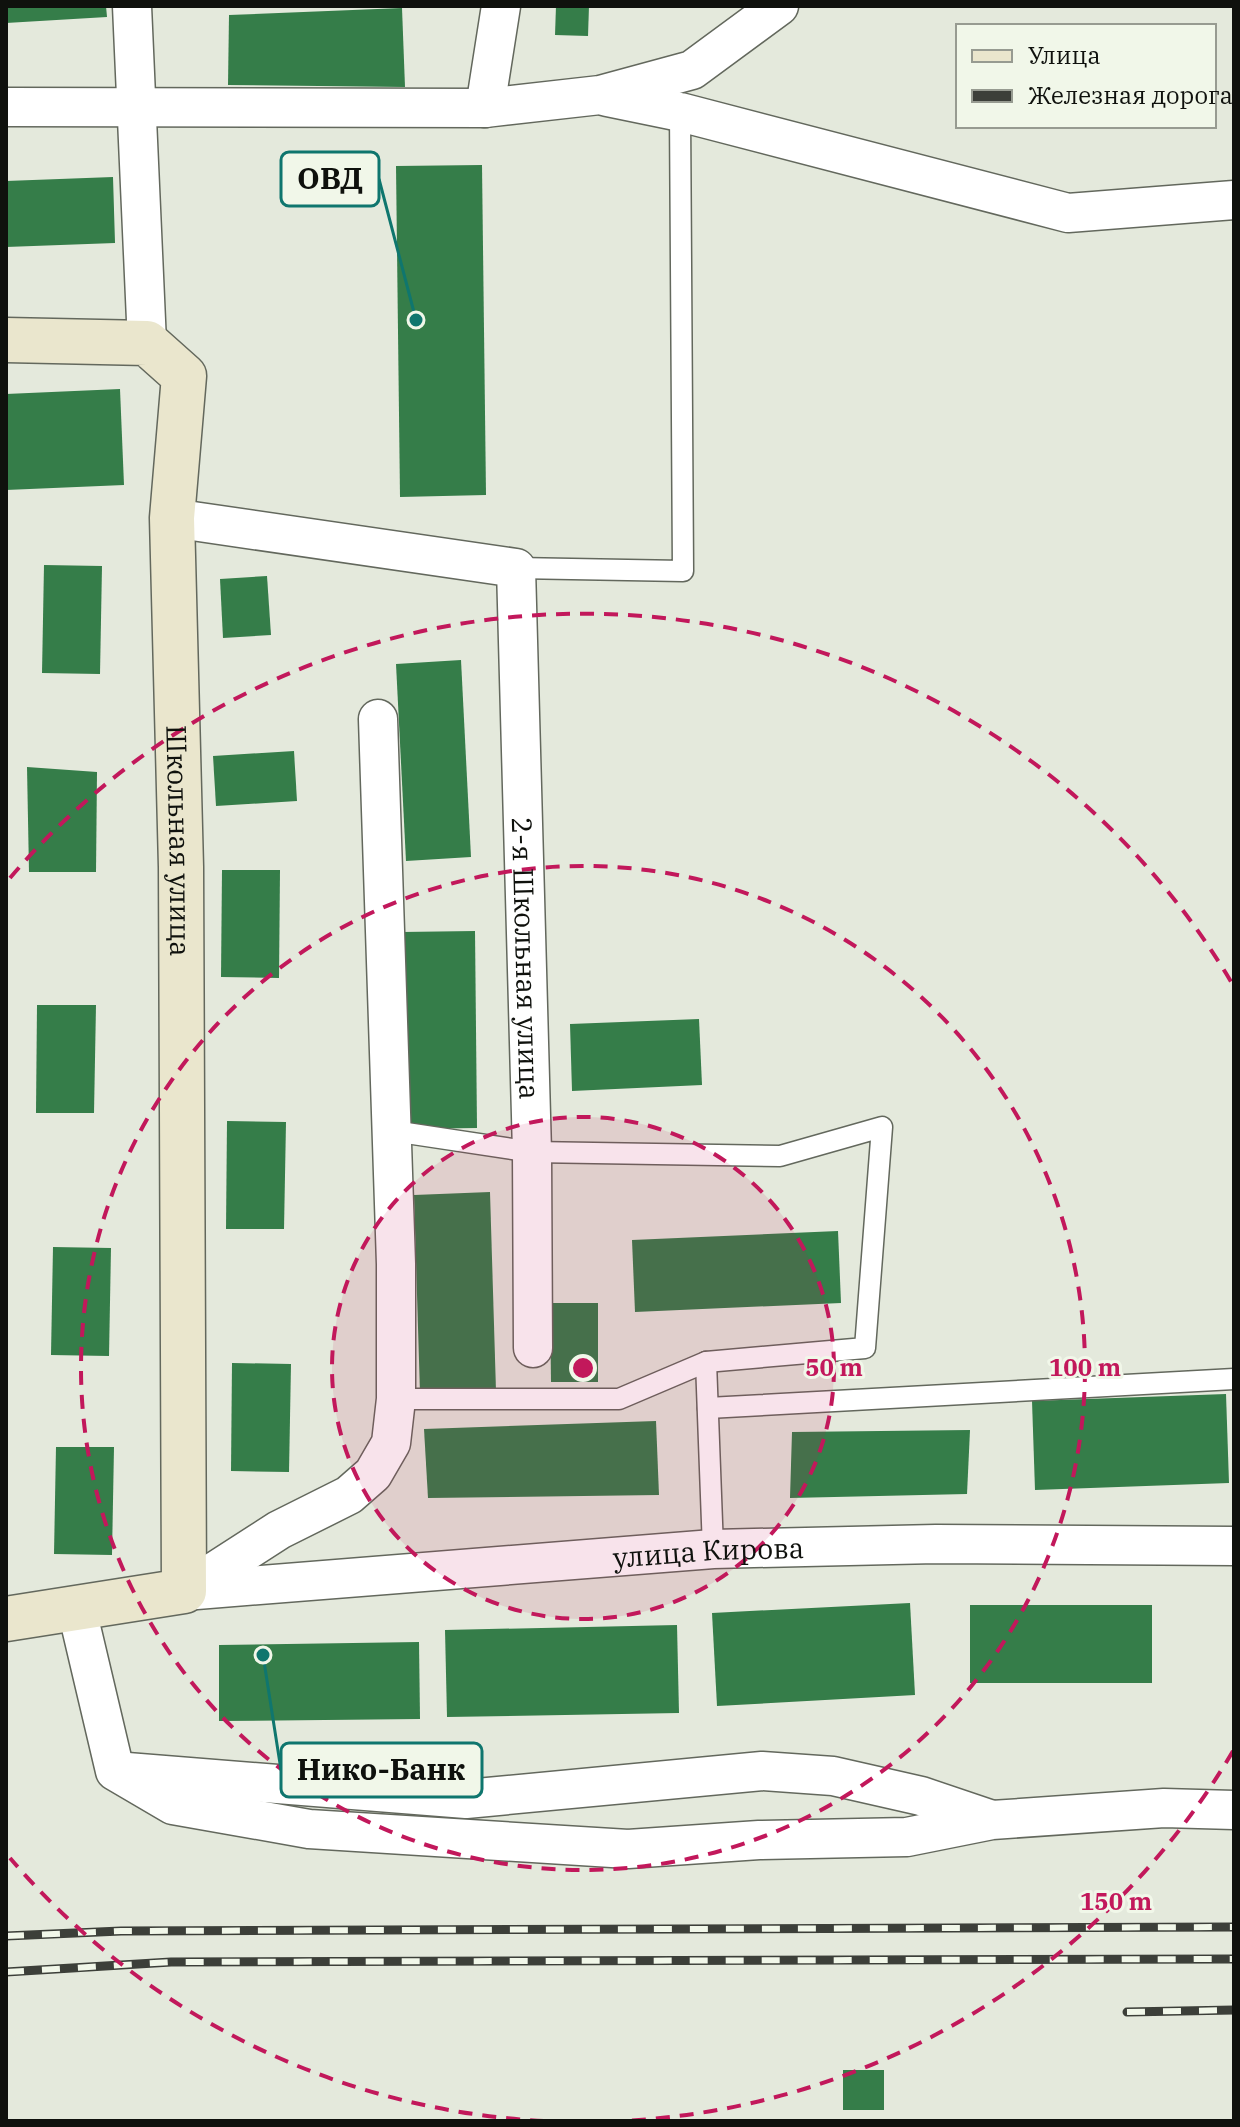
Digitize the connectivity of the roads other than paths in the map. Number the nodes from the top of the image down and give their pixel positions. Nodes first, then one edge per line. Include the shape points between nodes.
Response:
1 (132, 6) edge
2 (501, 6) edge
3 (779, 6) edge
4 (600, 95) junction
5 (6, 107) edge
6 (485, 108) junction
7 (139, 109) junction
8 (680, 112) junction
9 (1234, 200) edge
10 (6, 340) edge
11 (147, 343) junction
12 (172, 518) junction
13 (516, 568) junction
14 (378, 719) dead end
15 (393, 1131) junction
16 (532, 1152) junction
17 (533, 1348) dead end
18 (706, 1362) junction
19 (1234, 1379) edge
20 (396, 1399) junction
21 (708, 1408) junction
22 (1234, 1546) edge
23 (713, 1549) junction
24 (184, 1591) junction
25 (77, 1610) junction
26 (6, 1619) edge
27 (115, 1771) junction
28 (1234, 1810) edge
29 (992, 1820) junction

1 - 7 street
2 - 6 street
3 - 4 street via 692,70
4 - 6 street
4 - 8 street
5 - 7 street
6 - 7 street
7 - 11 street
8 - 9 street via 1068,213
8 - 13 lane via 683,571
10 - 11 street
11 - 12 street, Школьная улица via 184,376
12 - 13 street
12 - 24 street, Школьная улица via 181,867
13 - 16 street, 2-я Школьная улица
14 - 15 street
15 - 16 lane
15 - 20 street
16 - 17 street, 2-я Школьная улица
16 - 18 lane via 780,1156 882,1127 865,1348
18 - 20 lane via 619,1399
18 - 21 lane
19 - 21 lane
20 - 24 street via 391,1443 373,1474 349,1495 279,1530
21 - 23 lane
22 - 23 street, улица Кирова
23 - 24 street, улица Кирова
24 - 25 street
25 - 26 street
25 - 27 street
27 - 29 street via 466,1799 762,1771 833,1776 921,1796
27 - 29 street via 173,1805 309,1829 628,1849 907,1837
28 - 29 street via 1164,1808

